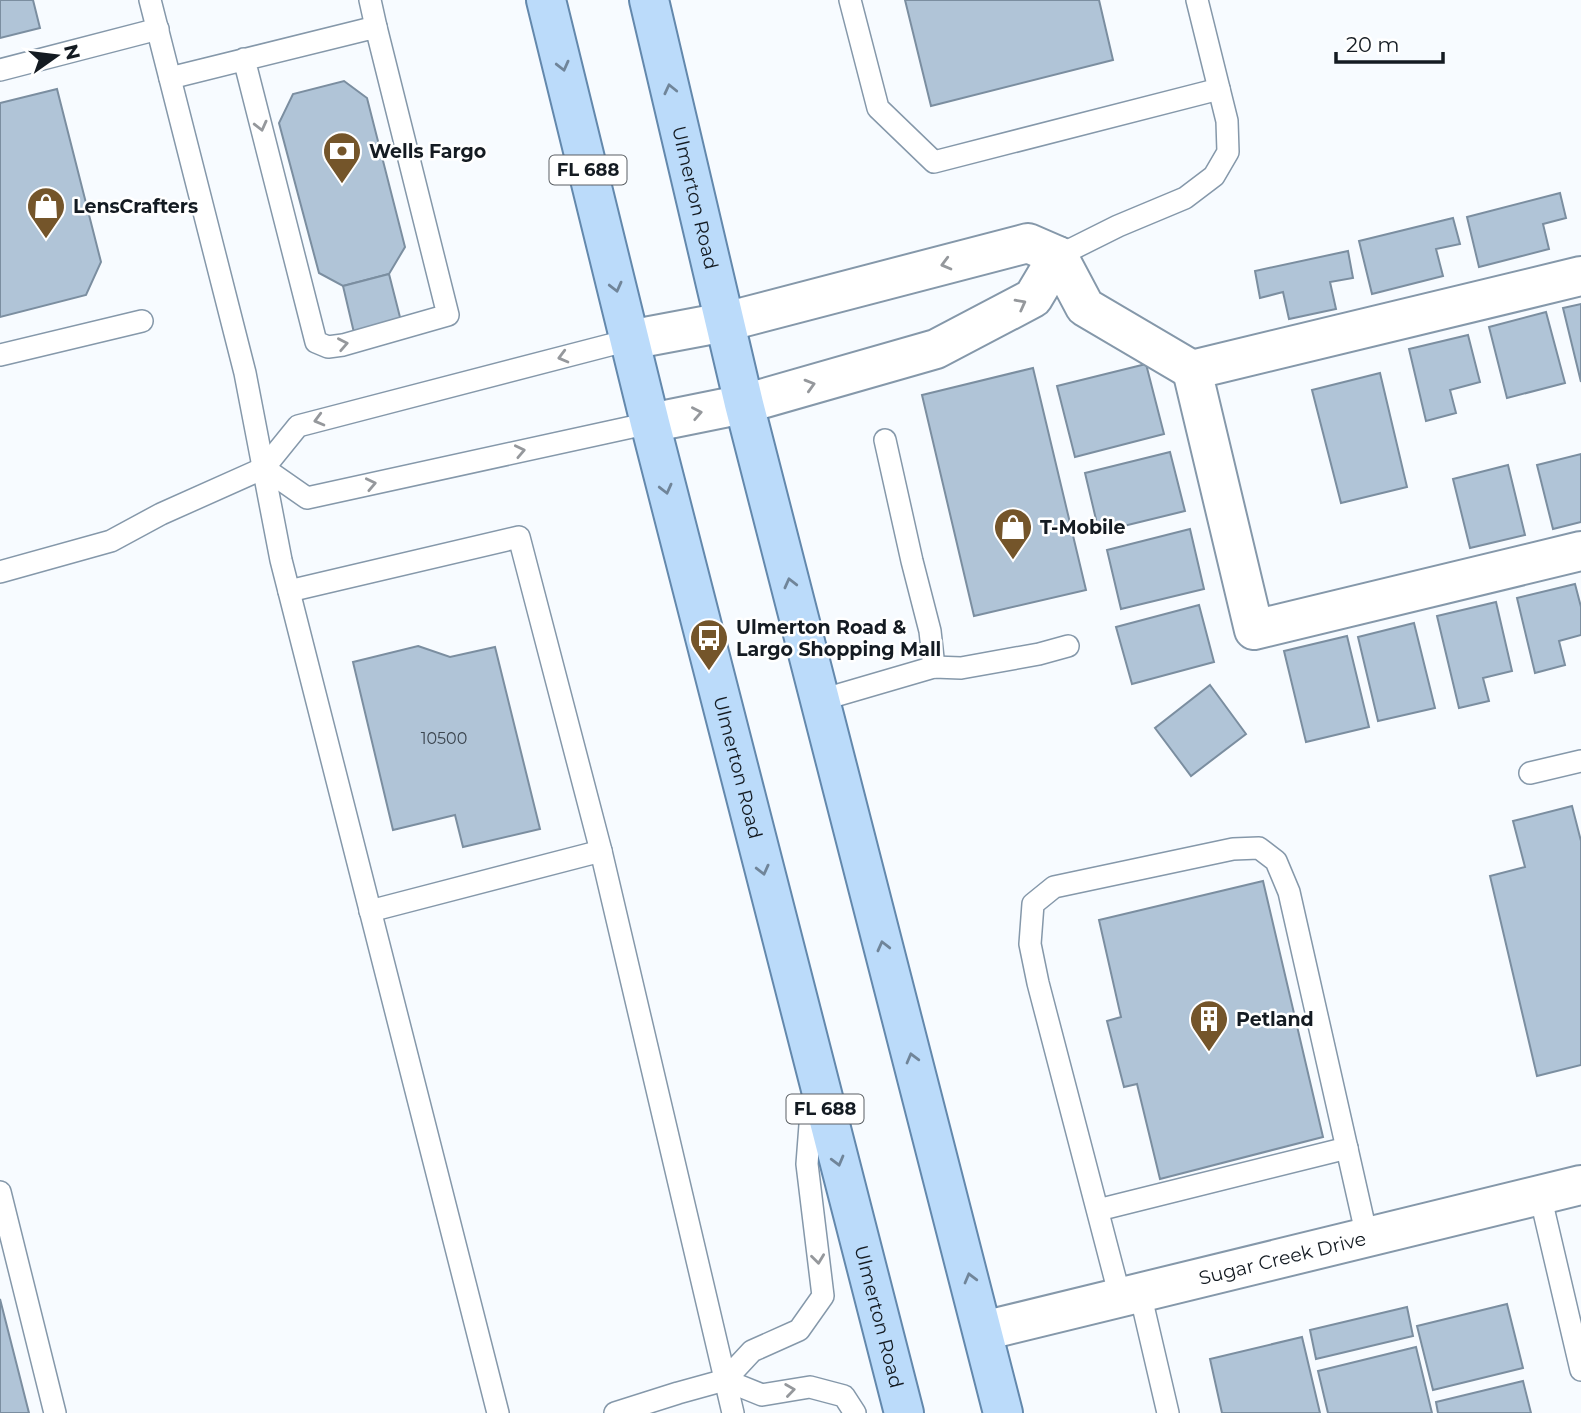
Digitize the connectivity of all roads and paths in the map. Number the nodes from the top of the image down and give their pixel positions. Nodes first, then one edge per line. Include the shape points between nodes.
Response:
1 (150, 0) edge
2 (370, 0) edge
3 (547, 0) edge
4 (649, 0) edge
5 (850, 0) edge
6 (1197, 0) edge
7 (376, 27) junction
8 (158, 29) junction
9 (244, 60) junction
10 (0, 70) edge
11 (170, 78) junction
12 (1219, 89) junction
13 (1058, 256) junction
14 (1581, 276) edge
15 (142, 321) dead end
16 (724, 322) junction
17 (629, 340) junction
18 (0, 355) edge
19 (1192, 370) junction
20 (744, 404) junction
21 (650, 423) junction
22 (885, 440) dead end
23 (264, 468) junction
24 (1581, 551) edge
25 (0, 572) edge
26 (289, 591) junction
27 (1068, 646) dead end
28 (934, 667) junction
29 (821, 700) junction
30 (1581, 761) edge
31 (1530, 773) dead end
32 (601, 851) junction
33 (370, 911) junction
34 (814, 1069) junction
35 (1347, 1148) junction
36 (1581, 1185) edge
37 (0, 1192) edge
38 (1541, 1195) junction
39 (1098, 1210) junction
40 (1367, 1237) junction
41 (1130, 1295) junction
42 (983, 1331) junction
43 (1581, 1370) edge
44 (724, 1380) junction
45 (55, 1413) edge
46 (498, 1413) edge
47 (615, 1413) edge
48 (733, 1413) edge
49 (855, 1413) edge
50 (904, 1413) edge
51 (1003, 1413) edge
52 (1168, 1413) edge

1 - 8 lane
2 - 7 lane
3 -> 17 main road, Ulmerton Road / FL 688
16 -> 4 main road, Ulmerton Road
5 - 12 lane via 878,108 934,162
6 - 12 lane
7 - 9 lane
9 -> 7 lane via 316,342 328,347 343,345 448,315
8 - 10 lane
8 - 11 lane
9 - 11 lane
11 - 23 lane
12 - 13 lane via 1228,152 1214,176 1185,198
13 -> 16 street via 1028,243
13 - 19 street via 1085,307
20 -> 13 street via 936,349 1033,298
14 - 19 street
15 - 18 lane
16 - 17 street
16 - 20 main road, Ulmerton Road
17 - 21 main road, Ulmerton Road / FL 688
17 -> 23 lane via 298,426
19 - 24 street via 1254,630
21 -> 20 street
29 -> 20 main road, Ulmerton Road
23 -> 21 lane via 307,498
21 -> 34 main road, Ulmerton Road / FL 688
22 - 28 lane via 930,631
23 - 25 lane via 111,541
23 - 26 lane
26 - 32 lane via 519,537
26 - 33 lane
27 - 28 lane via 961,668
28 - 29 lane
42 -> 29 main road, Ulmerton Road
30 - 31 lane
32 - 33 lane
32 - 44 lane
33 - 46 lane
34 -> 44 lane via 807,1164 823,1296 799,1331 752,1352
34 -> 50 main road, Ulmerton Road / FL 688
35 - 39 lane
35 - 39 lane via 1289,892 1276,861 1259,848 1233,849 1054,887 1033,904 1030,944
35 - 40 lane
36 - 38 street, Sugar Creek Drive
37 - 45 lane
38 - 40 street, Sugar Creek Drive
38 - 43 lane
39 - 41 lane
40 - 41 street, Sugar Creek Drive
41 - 42 street, Sugar Creek Drive
41 - 52 lane
42 - 51 main road, Ulmerton Road
44 - 47 lane
44 - 48 lane
44 -> 49 lane via 762,1395 810,1387 844,1396

